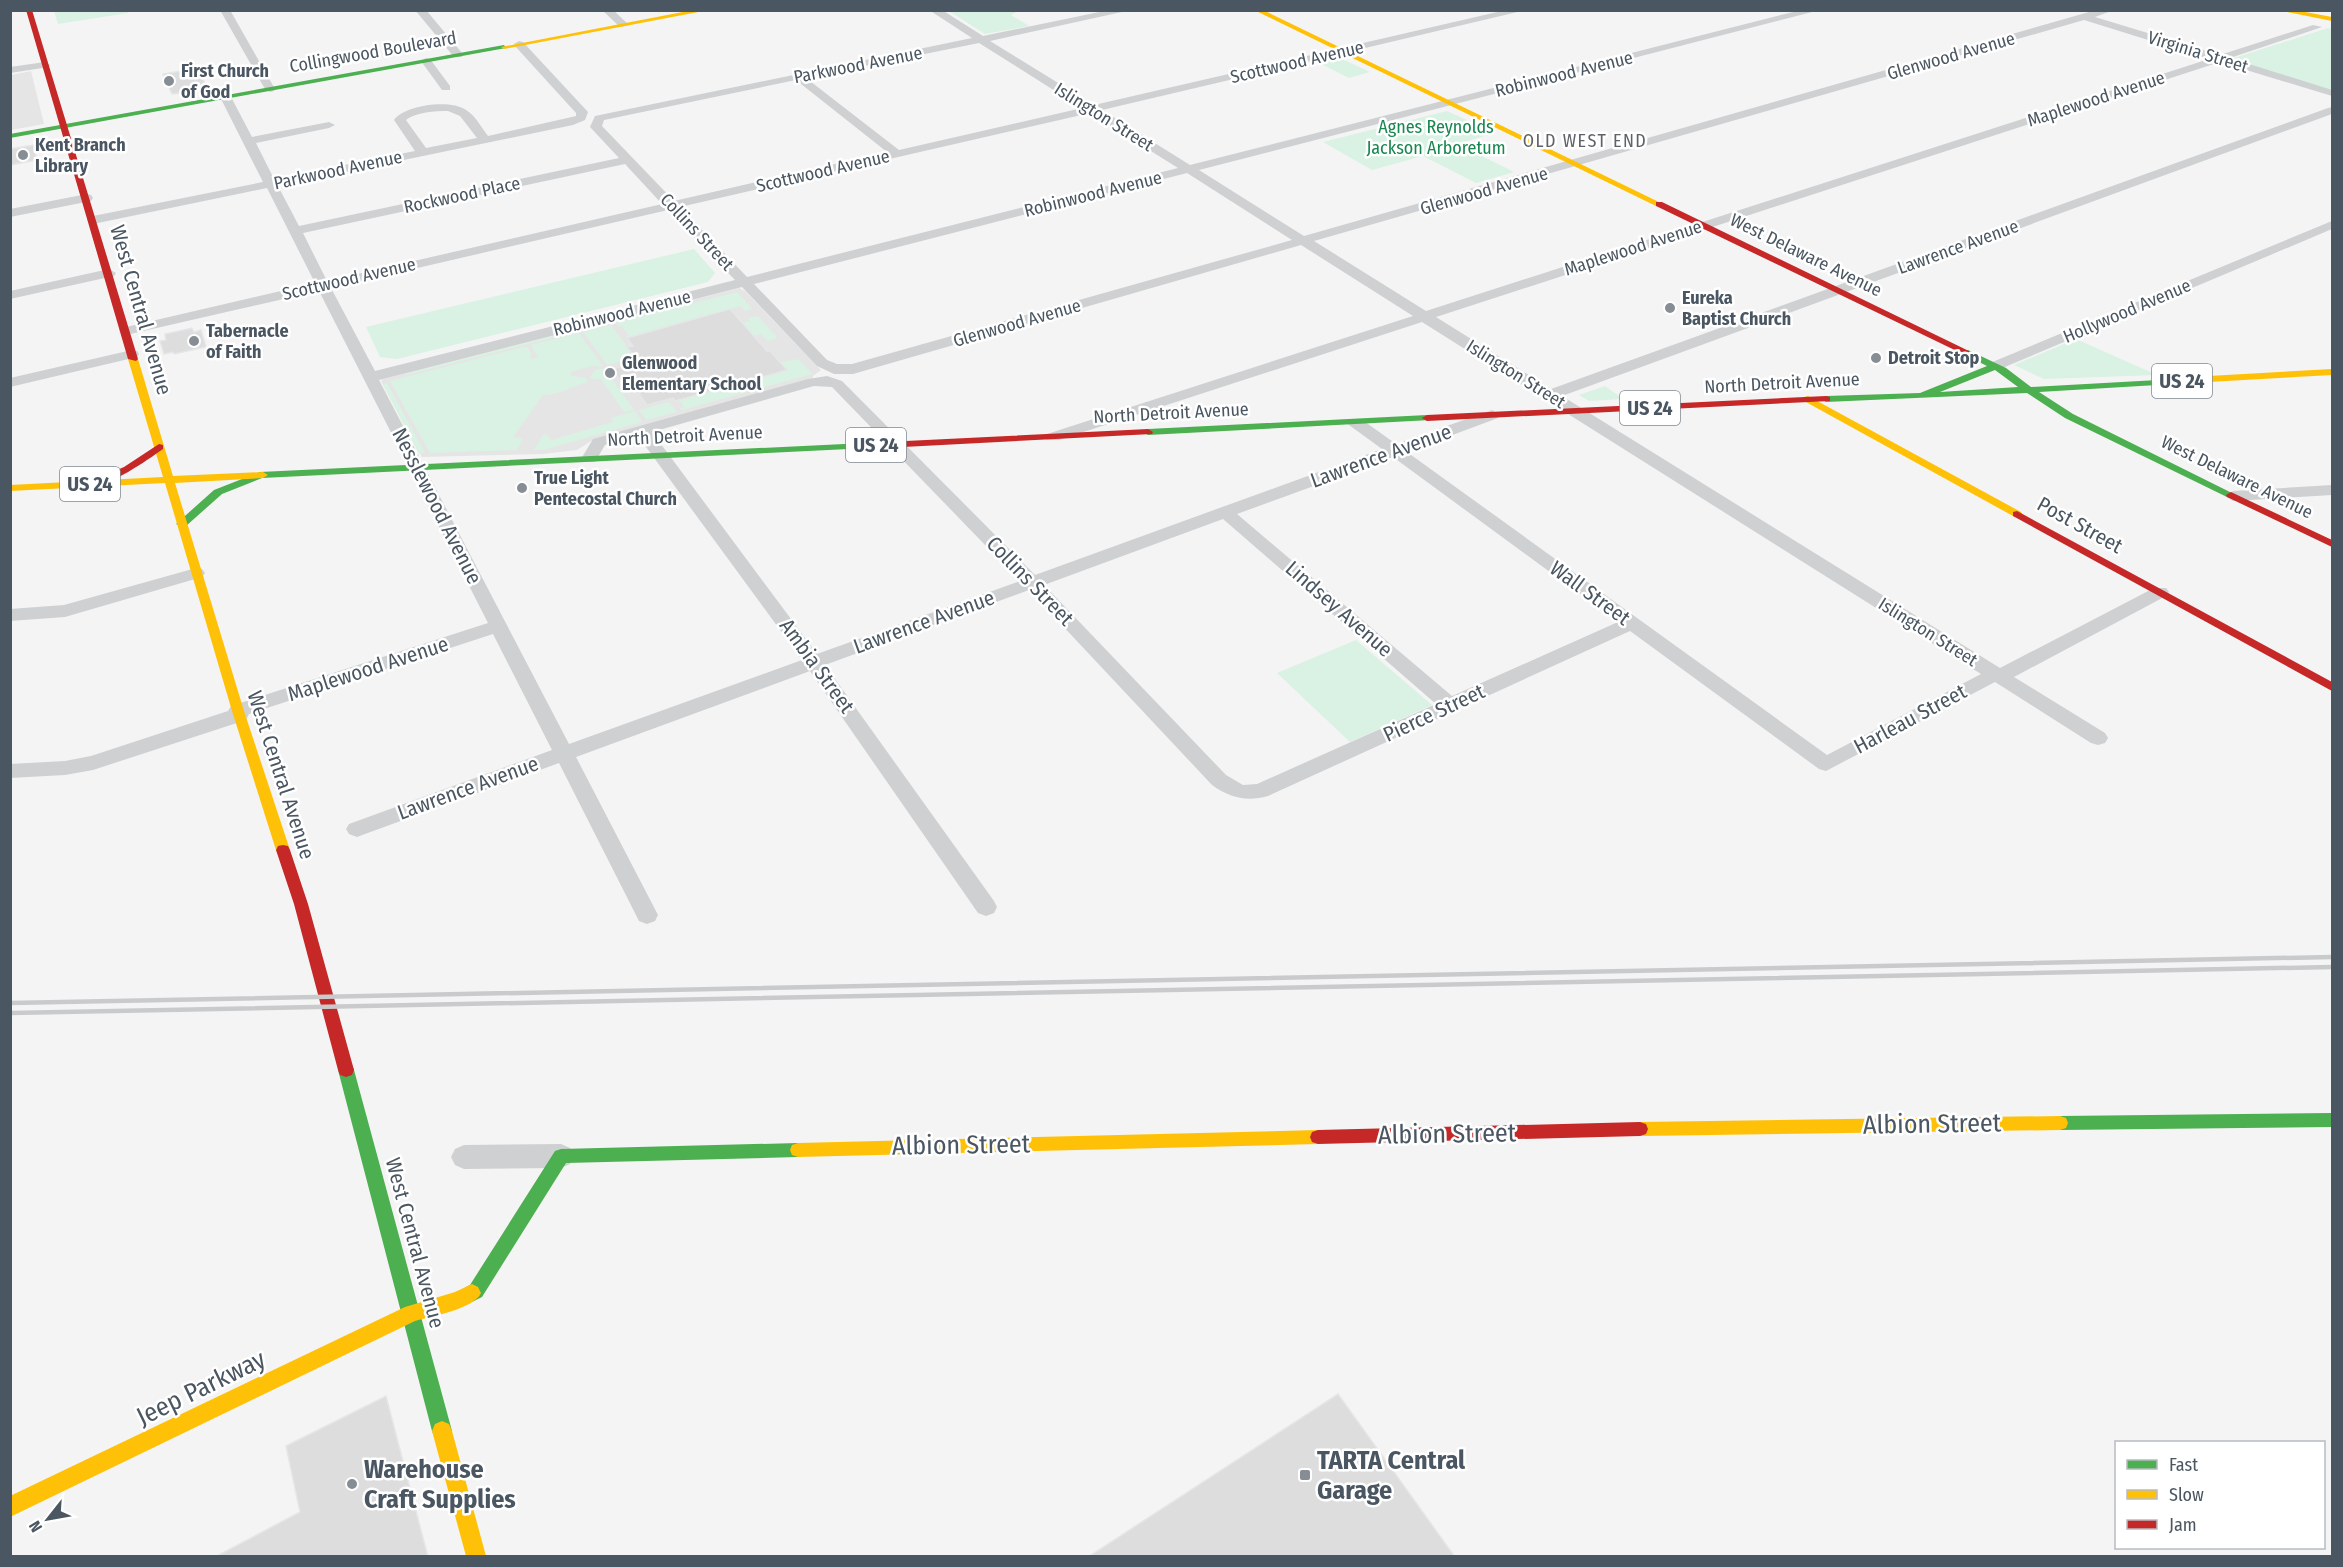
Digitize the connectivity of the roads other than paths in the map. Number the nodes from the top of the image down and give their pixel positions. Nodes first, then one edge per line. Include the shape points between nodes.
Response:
1 (29, 10) edge
2 (225, 10) edge
3 (420, 10) edge
4 (607, 10) edge
5 (706, 10) edge
6 (934, 10) edge
7 (1126, 10) edge
8 (1257, 10) edge
9 (1521, 10) edge
10 (1815, 10) edge
11 (2063, 10) edge
12 (2109, 10) edge
13 (2281, 10) edge
14 (690, 12) edge
15 (2085, 17) junction
16 (2332, 19) edge
17 (624, 25) junction
18 (2317, 27) dead end
19 (981, 40) junction
20 (519, 44) junction
21 (1342, 51) junction
22 (458, 55) junction
23 (2220, 58) junction
24 (426, 61) junction
25 (45, 65) junction
26 (10, 70) edge
27 (798, 77) junction
28 (446, 88) dead end
29 (270, 89) junction
30 (2332, 93) edge
31 (226, 97) junction
32 (1450, 103) junction
33 (1092, 109) junction
34 (2332, 110) edge
35 (329, 125) dead end
36 (62, 126) junction
37 (596, 127) joint
38 (10, 136) edge
39 (485, 140) junction
40 (249, 141) junction
41 (423, 153) junction
42 (897, 154) junction
43 (628, 160) junction
44 (1576, 164) junction
45 (1189, 170) junction
46 (272, 184) junction
47 (87, 198) junction
48 (672, 205) junction
49 (10, 213) edge
50 (93, 220) junction
51 (1703, 225) junction
52 (2332, 225) edge
53 (296, 231) junction
54 (1304, 242) junction
55 (109, 273) junction
56 (744, 282) junction
57 (324, 285) junction
58 (1838, 290) junction
59 (10, 295) edge
60 (1423, 316) junction
61 (126, 331) junction
62 (132, 354) junction
63 (1995, 366) junction
64 (859, 368) joint
65 (2332, 372) edge
66 (371, 377) junction
67 (10, 383) edge
68 (2031, 390) junction
69 (1549, 395) junction
70 (1921, 396) junction
71 (1808, 399) junction
72 (1576, 412) junction
73 (1492, 415) junction
74 (1355, 422) junction
75 (642, 430) junction
76 (1053, 437) junction
77 (898, 444) junction
78 (159, 447) junction
79 (1395, 451) junction
80 (661, 456) junction
81 (589, 459) junction
82 (418, 467) junction
83 (260, 475) junction
84 (169, 480) junction
85 (90, 484) junction
86 (10, 488) edge
87 (2332, 490) edge
88 (2233, 496) junction
89 (1226, 513) junction
90 (182, 524) junction
91 (2332, 544) edge
92 (196, 573) junction
93 (1032, 583) junction
94 (2160, 592) junction
95 (10, 615) edge
96 (1631, 623) junction
97 (499, 626) junction
98 (814, 662) junction
99 (1997, 675) junction
100 (2330, 684) edge
101 (1451, 706) junction
102 (238, 713) junction
103 (2098, 738) dead end
104 (564, 753) junction
105 (1826, 764) joint
106 (10, 771) edge
107 (1234, 791) joint
108 (357, 829) dead end
109 (986, 907) dead end
110 (647, 915) dead end
111 (2332, 1120) edge
112 (561, 1156) junction
113 (464, 1157) dead end
114 (412, 1313) junction
115 (10, 1507) edge
116 (476, 1557) edge

1 - 25 main road, West Central Avenue
2 - 29 street
3 - 22 street
4 - 17 street
5 - 14 main road, Collingwood Boulevard
6 - 19 street, Islington Street
7 - 19 street, Parkwood Avenue
8 - 21 main road, West Delaware Avenue
9 - 21 street, Scottwood Avenue
10 - 32 street, Robinwood Avenue
11 - 15 street, Virginia Street
12 - 15 street, Glenwood Avenue
13 - 16 main road
14 - 17 main road, Collingwood Boulevard
15 - 23 street, Virginia Street
15 - 44 street, Glenwood Avenue
17 - 20 main road, Collingwood Boulevard
18 - 23 street, Maplewood Avenue
19 - 27 street, Parkwood Avenue
19 - 33 street, Islington Street
20 - 22 main road, Collingwood Boulevard
20 - 39 street, Parkwood Avenue via 582,112 581,118
21 - 32 main road, West Delaware Avenue
21 - 33 street, Scottwood Avenue
22 - 24 main road, Collingwood Boulevard
23 - 30 street, Virginia Street
23 - 51 street, Maplewood Avenue
24 - 28 street
24 - 29 main road, Collingwood Boulevard
25 - 26 street
25 - 36 main road, West Central Avenue
27 - 37 street, Parkwood Avenue via 602,117
27 - 42 street
29 - 31 main road, Collingwood Boulevard
31 - 36 main road, Collingwood Boulevard
31 - 40 street, Nesslewood Avenue
32 - 44 main road, West Delaware Avenue
32 - 45 street, Robinwood Avenue
33 - 42 street, Scottwood Avenue
33 - 45 street, Islington Street
34 - 58 street, Lawrence Avenue
35 - 40 street
36 - 38 main road, Collingwood Boulevard
36 - 47 main road, West Central Avenue
37 - 43 street, Collins Street
39 - 41 street, Parkwood Avenue
39 - 41 street via 464,113 456,110 435,109 405,115 400,120
40 - 46 street, Nesslewood Avenue
41 - 46 street, Parkwood Avenue
42 - 48 street, Scottwood Avenue
43 - 48 street, Collins Street
43 - 53 street, Rockwood Place
44 - 51 main road, West Delaware Avenue
44 - 54 street, Glenwood Avenue
45 - 54 street, Islington Street
45 - 56 street, Robinwood Avenue
46 - 50 street, Parkwood Avenue
46 - 53 street, Nesslewood Avenue
47 - 49 street
47 - 50 main road, West Central Avenue
48 - 56 street, Collins Street
48 - 57 street, Scottwood Avenue
50 - 55 main road, West Central Avenue
51 - 58 main road, West Delaware Avenue
51 - 60 street, Maplewood Avenue
52 - 63 street, Hollywood Avenue
53 - 57 street, Nesslewood Avenue
54 - 60 street, Islington Street
54 - 64 street, Glenwood Avenue
55 - 59 street
55 - 61 main road, West Central Avenue
56 - 64 street, Collins Street via 825,365 839,370
56 - 66 street, Robinwood Avenue
57 - 61 street, Scottwood Avenue
57 - 66 street, Nesslewood Avenue
58 - 63 main road, West Delaware Avenue
58 - 69 street, Lawrence Avenue
60 - 69 street, Islington Street
60 - 76 street, Maplewood Avenue
61 - 62 main road, West Central Avenue
62 - 67 street
62 - 78 main road, West Central Avenue
63 - 68 main road, West Delaware Avenue
63 - 70 main road, Hollywood Avenue
65 - 68 main road, North Detroit Avenue / US 24
66 - 82 street, Nesslewood Avenue
68 - 70 main road, North Detroit Avenue / US 24
68 - 88 main road, West Delaware Avenue via 2069,416
69 - 72 street, Islington Street
70 - 71 main road, North Detroit Avenue / US 24
71 - 72 main road, North Detroit Avenue / US 24
71 - 94 main road, Post Street
72 - 73 main road, North Detroit Avenue / US 24
72 - 99 street, Islington Street
73 - 74 main road, North Detroit Avenue / US 24
73 - 79 street, Lawrence Avenue
74 - 76 main road, North Detroit Avenue / US 24
74 - 79 street, Wall Street
75 - 77 street, Collins Street via 693,421 821,381 843,387
75 - 80 street, Ambia Street
75 - 81 street via 599,442
76 - 77 main road, North Detroit Avenue / US 24
77 - 80 main road, North Detroit Avenue / US 24 via 706,449
77 - 93 street, Collins Street
78 - 84 main road, West Central Avenue
78 - 85 main road via 128,469
79 - 89 street, Lawrence Avenue
79 - 96 street, Wall Street
80 - 81 main road, North Detroit Avenue / US 24
80 - 98 street, Ambia Street
81 - 82 main road, North Detroit Avenue / US 24
82 - 83 main road, North Detroit Avenue / US 24
82 - 97 street, Nesslewood Avenue
83 - 84 main road, North Detroit Avenue / US 24
83 - 90 main road via 218,492
84 - 85 main road, North Detroit Avenue / US 24
84 - 90 main road, West Central Avenue
85 - 86 main road, North Detroit Avenue / US 24
87 - 88 street
88 - 91 main road, West Delaware Avenue
89 - 93 street, Lawrence Avenue
89 - 101 street, Lindsey Avenue
90 - 92 main road, West Central Avenue
92 - 95 street via 65,611
92 - 102 main road, West Central Avenue
93 - 98 street, Lawrence Avenue
93 - 107 street, Collins Street via 1219,780
94 - 99 street, Harleau Street
94 - 100 main road, Post Street
96 - 101 street, Pierce Street
96 - 105 street, Wall Street
97 - 102 street, Maplewood Avenue
97 - 104 street, Nesslewood Avenue
98 - 104 street, Lawrence Avenue
98 - 109 street, Ambia Street
99 - 103 street, Islington Street
99 - 105 street, Harleau Street
101 - 107 street, Pierce Street via 1262,791
102 - 106 street, Maplewood Avenue via 93,763
102 - 114 main road, West Central Avenue via 301,903
104 - 108 street, Lawrence Avenue
104 - 110 street, Nesslewood Avenue
111 - 112 main road, Albion Street via 1768,1126
112 - 113 street, Albion Street
112 - 114 main road via 476,1291
114 - 115 main road, Jeep Parkway
114 - 116 main road, West Central Avenue

